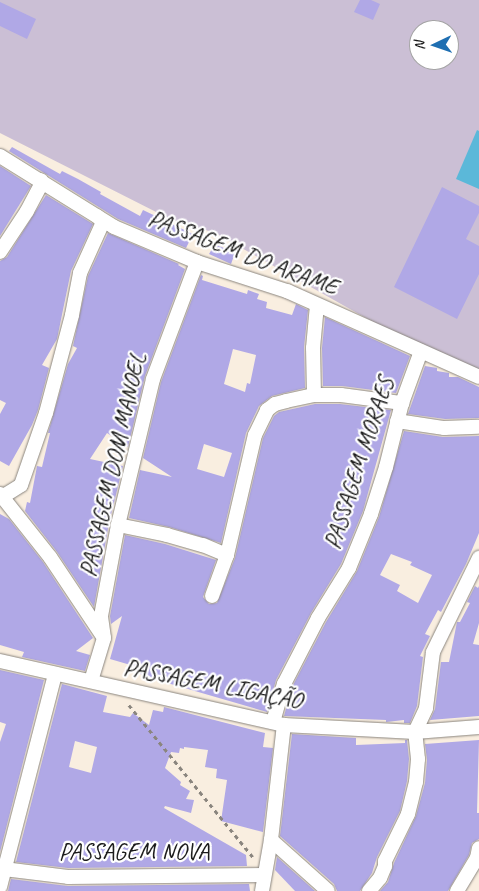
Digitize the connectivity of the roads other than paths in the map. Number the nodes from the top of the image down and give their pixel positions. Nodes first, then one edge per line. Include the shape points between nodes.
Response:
1 (0, 156) edge
2 (41, 180) junction
3 (94, 213) junction
4 (0, 252) edge
5 (197, 262) junction
6 (317, 305) junction
7 (421, 351) junction
8 (479, 377) edge
9 (314, 396) junction
10 (402, 403) junction
11 (398, 421) junction
12 (478, 427) edge
13 (1, 495) edge
14 (118, 525) junction
15 (227, 555) junction
16 (479, 558) edge
17 (212, 596) dead end
18 (104, 638) junction
19 (0, 662) edge
20 (55, 674) junction
21 (91, 682) junction
22 (279, 724) junction
23 (479, 727) edge
24 (415, 732) junction
25 (271, 840) junction
26 (479, 848) edge
27 (4, 869) junction
28 (264, 872) junction
29 (0, 887) edge
30 (262, 891) edge
31 (328, 891) edge
32 (369, 891) edge
33 (457, 891) edge

1 - 2 street, PASSAGEM DO ARAME
2 - 3 street, PASSAGEM DO ARAME
2 - 4 street via 40,187
3 - 5 street, PASSAGEM DO ARAME via 114,227
3 - 13 street via 103,222 80,273 46,413 20,485
5 - 6 street, PASSAGEM DO ARAME via 288,291
5 - 14 street, PASSAGEM DOM MANOEL via 153,379
6 - 7 street, PASSAGEM DO ARAME
6 - 9 street via 313,348
7 - 8 street, PASSAGEM DO ARAME
7 - 10 street, PASSAGEM MORAES
9 - 10 street via 341,394
9 - 15 street via 276,404 267,410 255,435
10 - 11 street, PASSAGEM MORAES
11 - 12 street via 444,428
11 - 22 street, PASSAGEM MORAES via 371,514 349,568 318,618 284,684
13 - 18 street via 50,557
14 - 15 street via 167,535
14 - 18 street, PASSAGEM DOM MANOEL via 101,616
15 - 17 street
16 - 24 street via 434,652 426,708
18 - 21 street, PASSAGEM DOM MANOEL
19 - 20 street, PASSAGEM LIGAÇÃO
20 - 21 street, PASSAGEM LIGAÇÃO
20 - 27 street
21 - 22 street, PASSAGEM LIGAÇÃO
22 - 24 street, PASSAGEM LIGAÇÃO
22 - 25 street, PASSAGEM MORAES
23 - 24 street, PASSAGEM LIGAÇÃO
24 - 32 street via 418,759 408,814 380,878
25 - 28 street, PASSAGEM MORAES
25 - 31 street
26 - 33 street via 477,858
27 - 28 street, PASSAGEM NOVA via 68,877
27 - 29 street
28 - 30 street, PASSAGEM MORAES

